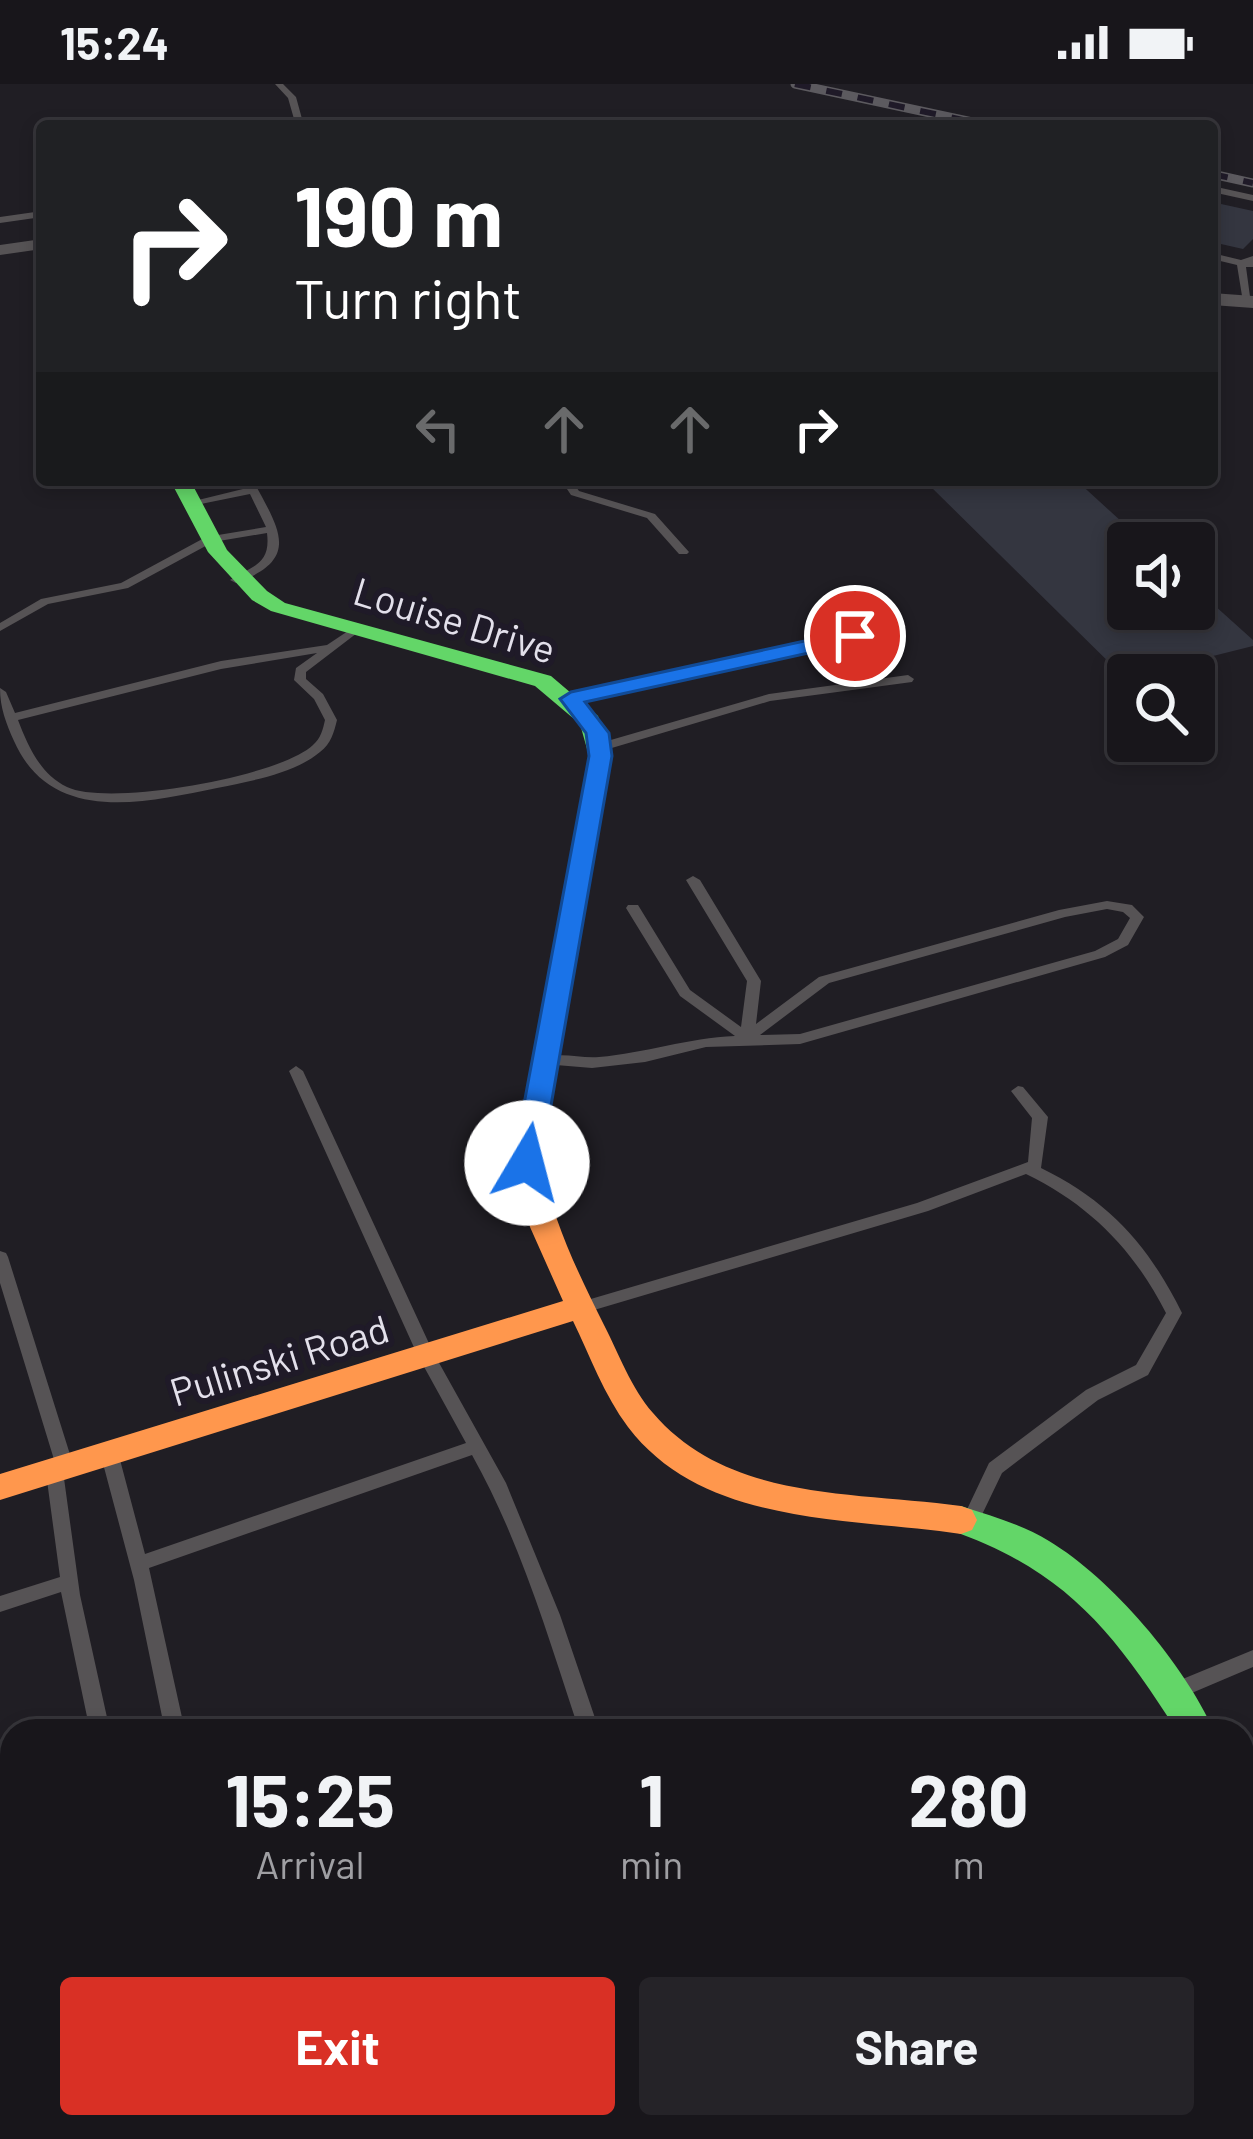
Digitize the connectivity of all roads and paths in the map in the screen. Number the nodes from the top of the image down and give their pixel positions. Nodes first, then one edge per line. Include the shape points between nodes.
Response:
1 (279, 84) edge
2 (298, 120) edge
3 (1218, 190) edge
4 (1253, 198) edge
5 (36, 215) edge
6 (0, 220) edge
7 (36, 245) edge
8 (0, 250) edge
9 (1218, 257) edge
10 (1249, 262) edge
11 (1218, 299) edge
12 (1251, 302) edge
13 (239, 486) edge
14 (250, 486) edge
15 (570, 486) edge
16 (185, 491) edge
17 (272, 529) junction
18 (210, 539) junction
19 (682, 552) dead end
20 (234, 581) junction
21 (900, 626) dead end
22 (0, 628) edge
23 (357, 628) junction
24 (330, 648) junction
25 (908, 679) dead end
26 (0, 692) edge
27 (571, 699) junction
28 (11, 718) junction
29 (601, 747) junction
30 (693, 880) dead end
31 (633, 908) dead end
32 (747, 1038) junction
33 (546, 1060) junction
34 (296, 1071) dead end
35 (1018, 1091) dead end
36 (1027, 1168) junction
37 (0, 1257) edge
38 (581, 1307) junction
39 (424, 1354) junction
40 (476, 1446) junction
41 (109, 1454) junction
42 (60, 1469) junction
43 (0, 1487) edge
44 (970, 1522) junction
45 (139, 1564) junction
46 (69, 1582) junction
47 (0, 1604) edge
48 (1253, 1658) edge
49 (1172, 1692) junction
50 (98, 1719) edge
51 (172, 1719) edge
52 (585, 1719) edge
53 (1189, 1719) edge

1 - 2 lane
3 - 4 lane
5 - 6 lane
7 - 8 street
9 - 10 lane
10 - 12 lane
11 - 12 street
13 - 16 lane
14 - 17 lane
15 - 19 lane via 651,516
16 - 18 street
17 - 18 lane
17 - 20 lane via 267,567
18 - 20 street
18 - 22 lane via 124,586 45,601
20 - 23 street, Louise Drive via 278,607
21 - 27 lane
23 - 24 lane
23 - 27 street, Louise Drive via 517,670
24 - 28 lane via 221,665
24 - 28 lane via 299,680 331,720 326,740 280,766 216,782 111,799 67,793 22,752
25 - 29 lane via 769,698
26 - 28 lane
27 - 29 street, Louise Drive
29 - 33 street
30 - 32 lane via 754,981
31 - 32 lane via 685,993
32 - 32 lane via 800,1039 1100,954 1123,942 1137,916 1107,905 1064,913 824,980
32 - 33 lane via 592,1063
33 - 38 street via 529,1138 530,1184
34 - 39 lane
35 - 36 lane via 1040,1117 1035,1165
36 - 38 lane
36 - 44 lane via 1101,1209 1156,1272 1174,1313 1142,1370 1091,1396 995,1468
37 - 42 lane
38 - 39 street, Pulinski Road
38 - 44 street via 652,1434 722,1481 800,1503
39 - 40 lane
39 - 41 street, Pulinski Road
40 - 45 lane
40 - 52 lane via 551,1615
41 - 42 street, Pulinski Road
41 - 45 lane
42 - 43 street, Pulinski Road
42 - 46 lane
44 - 49 street via 1010,1534 1092,1589
45 - 51 lane
46 - 47 lane
46 - 50 lane
48 - 49 lane
49 - 53 street

